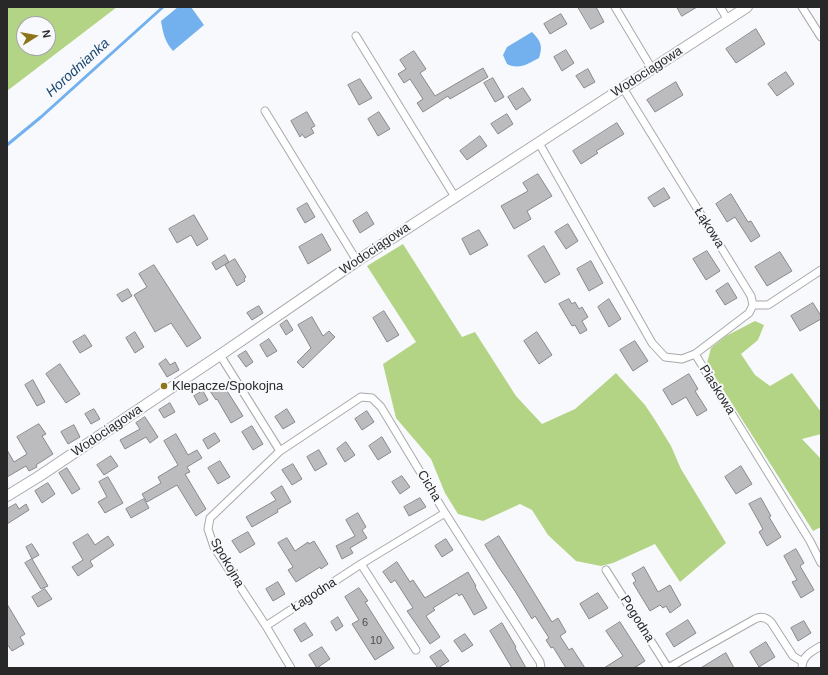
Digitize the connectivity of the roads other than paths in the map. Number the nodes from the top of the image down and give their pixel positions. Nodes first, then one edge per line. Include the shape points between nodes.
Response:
1 (615, 7) edge
2 (720, 7) edge
3 (747, 7) edge
4 (802, 7) edge
5 (728, 20) junction
6 (356, 36) dead end
7 (821, 37) edge
8 (652, 69) junction
9 (623, 88) junction
10 (265, 111) dead end
11 (539, 143) junction
12 (455, 197) junction
13 (357, 262) junction
14 (821, 270) edge
15 (753, 305) junction
16 (695, 354) junction
17 (220, 355) junction
18 (280, 451) junction
19 (7, 496) edge
20 (445, 513) junction
21 (821, 563) edge
22 (361, 564) junction
23 (606, 570) dead end
24 (266, 626) junction
25 (821, 646) edge
26 (416, 650) dead end
27 (802, 665) edge
28 (291, 668) edge
29 (541, 668) edge
30 (668, 668) edge

1 - 8 street
2 - 5 street
3 - 5 street, Wodociągowa
4 - 7 street
5 - 8 street, Wodociągowa
6 - 12 street
8 - 9 street, Wodociągowa
9 - 11 street, Wodociągowa
9 - 15 street, Łąkowa via 751,296
10 - 13 street
11 - 12 street, Wodociągowa
11 - 16 street, Piaskowa via 652,343 665,357 682,359
12 - 13 street, Wodociągowa
13 - 17 street, Wodociągowa
14 - 15 street via 768,305
15 - 16 street via 748,314
16 - 21 street, Piaskowa
17 - 18 street
17 - 19 street, Wodociągowa
18 - 20 street, Cicha via 361,397 372,398 381,407
18 - 24 street, Spokojna via 210,518 208,529 214,547
20 - 22 street, Łagodna
20 - 29 street, Cicha via 540,662
22 - 24 street, Łagodna
22 - 26 street
23 - 30 street, Pogodna
24 - 28 street, Spokojna
25 - 27 street via 804,658
27 - 30 street via 793,656 769,619 762,617

